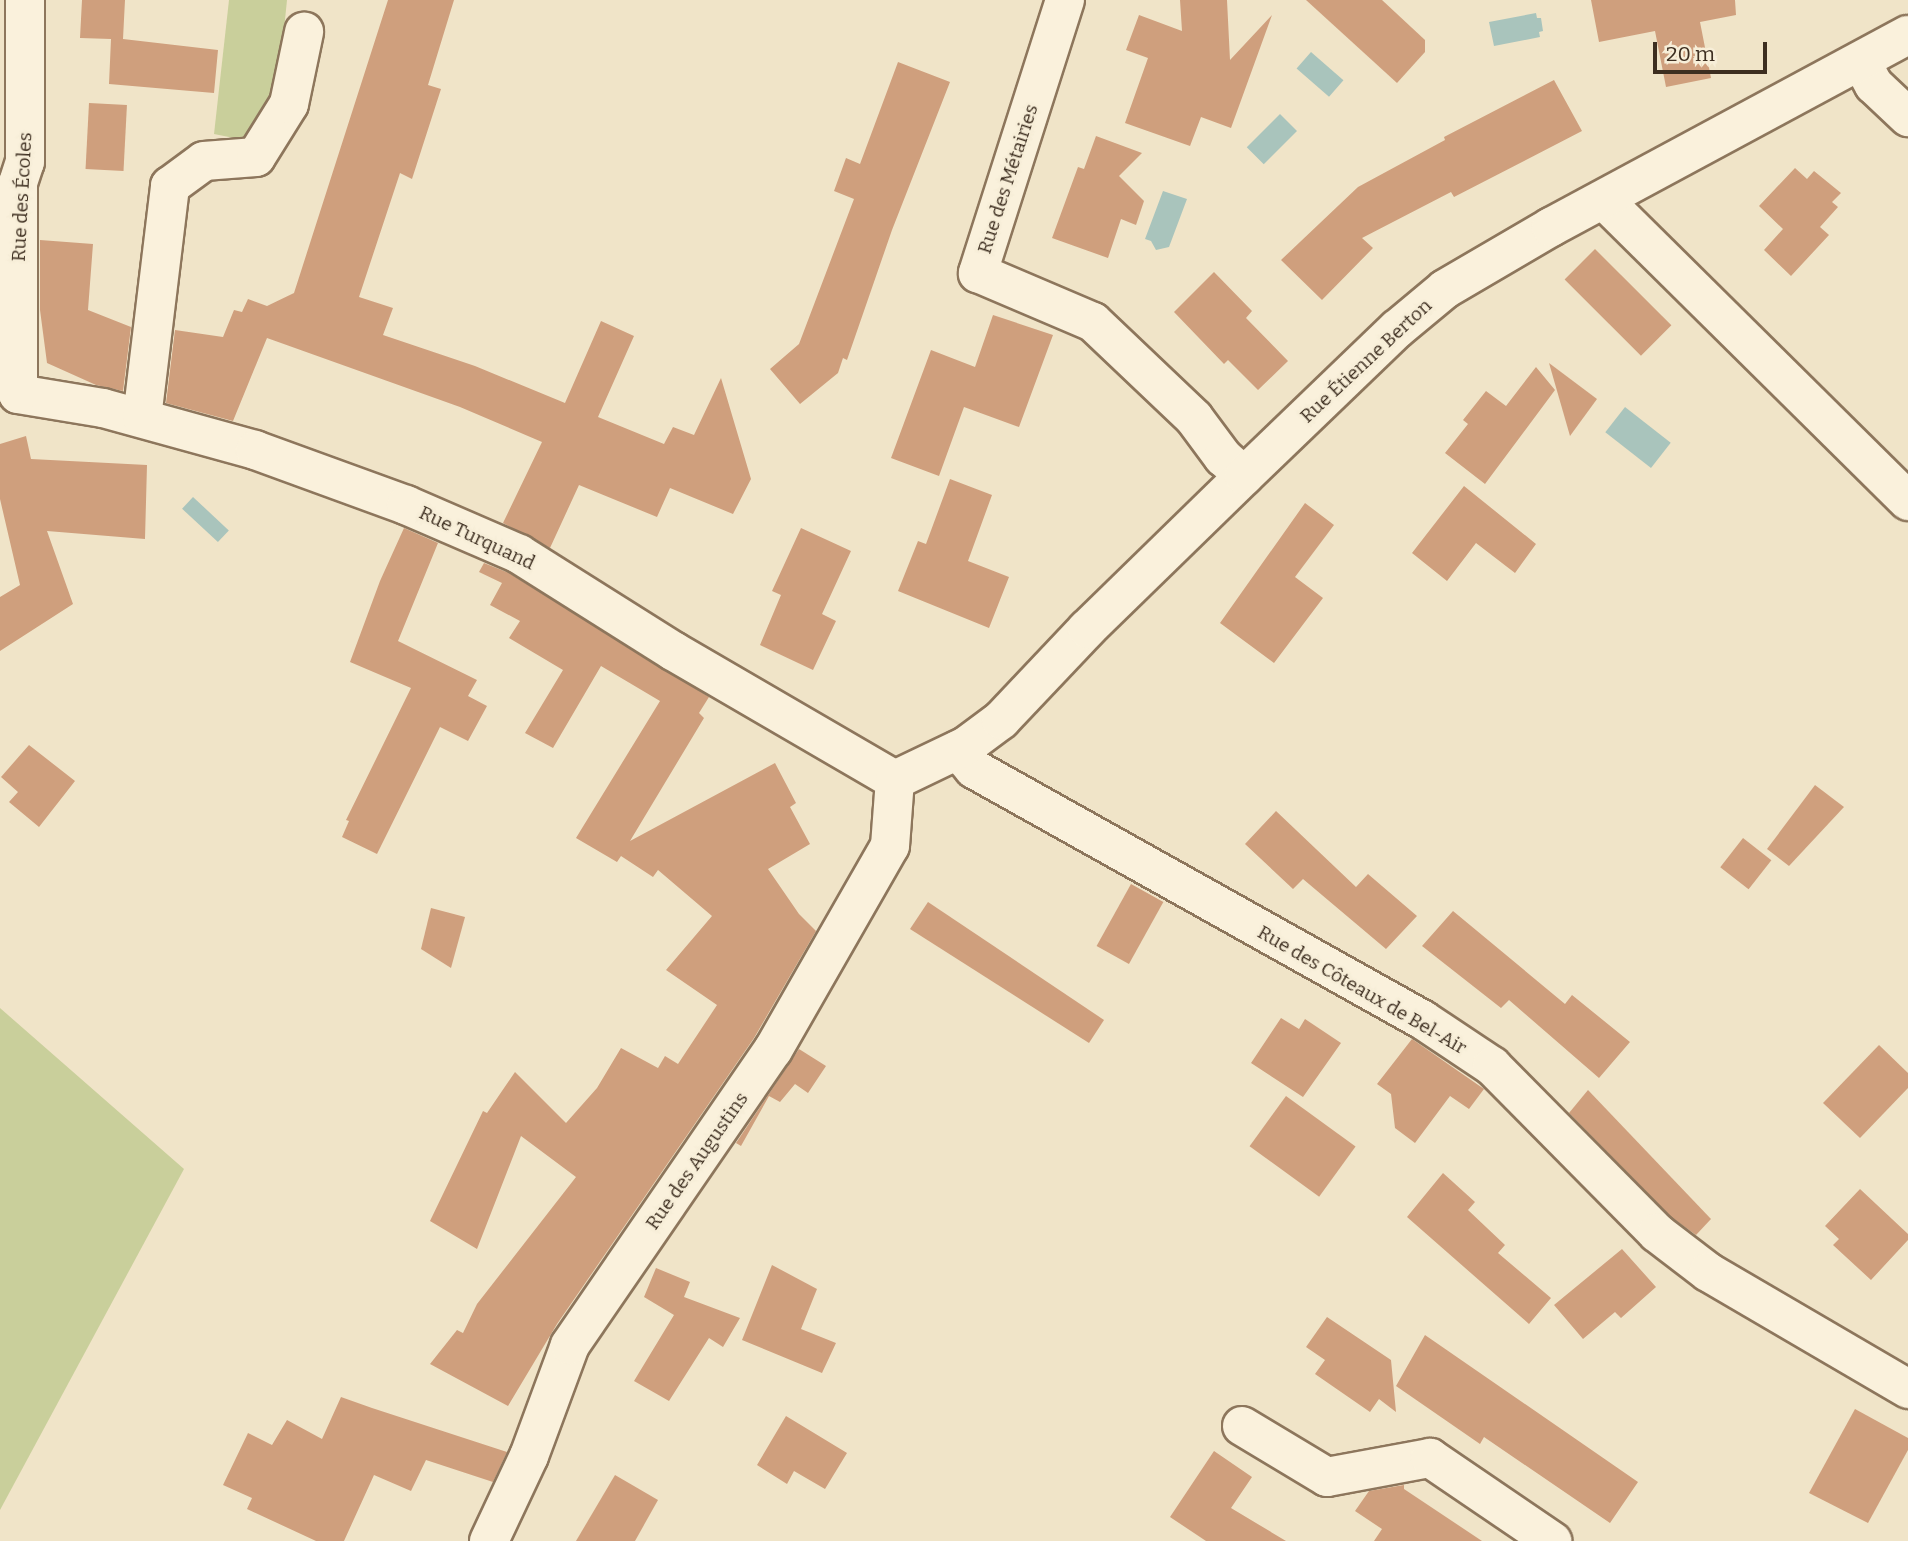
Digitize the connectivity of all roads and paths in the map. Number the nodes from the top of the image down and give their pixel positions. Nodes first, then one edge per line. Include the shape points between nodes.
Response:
1 (25, 0) edge
2 (1065, 0) edge
3 (304, 32) dead end
4 (1908, 35) edge
5 (1861, 61) junction
6 (1908, 117) edge
7 (1604, 200) junction
8 (9, 402) edge
9 (142, 418) junction
10 (1244, 476) junction
11 (1908, 500) edge
12 (958, 750) junction
13 (895, 780) junction
14 (1908, 1389) edge
15 (1242, 1426) dead end
16 (489, 1541) edge
17 (1552, 1541) edge

1 - 8 street, Rue des Écoles via 25,162 19,183
2 - 10 street, Rue des Métairies via 978,273 1093,323 1194,418
3 - 9 street via 289,104 256,157 204,161 170,186
4 - 5 street, Rue Étienne Berton
5 - 6 street via 1874,85
5 - 7 street, Rue Étienne Berton
7 - 10 street, Rue Étienne Berton via 1445,289
7 - 11 street
8 - 9 street, Rue Turquand via 103,408
9 - 13 street, Rue Turquand via 268,455 405,505 519,555
10 - 12 street, Rue Étienne Berton via 1001,720
12 - 13 street, Rue Étienne Berton
12 - 14 street, Rue des Côteaux de Bel-Air via 974,769 1423,1020 1492,1066 1657,1233 1708,1272
13 - 16 street, Rue des Augustins via 890,846 773,1050 570,1345 529,1456
15 - 17 street via 1327,1478 1430,1458

